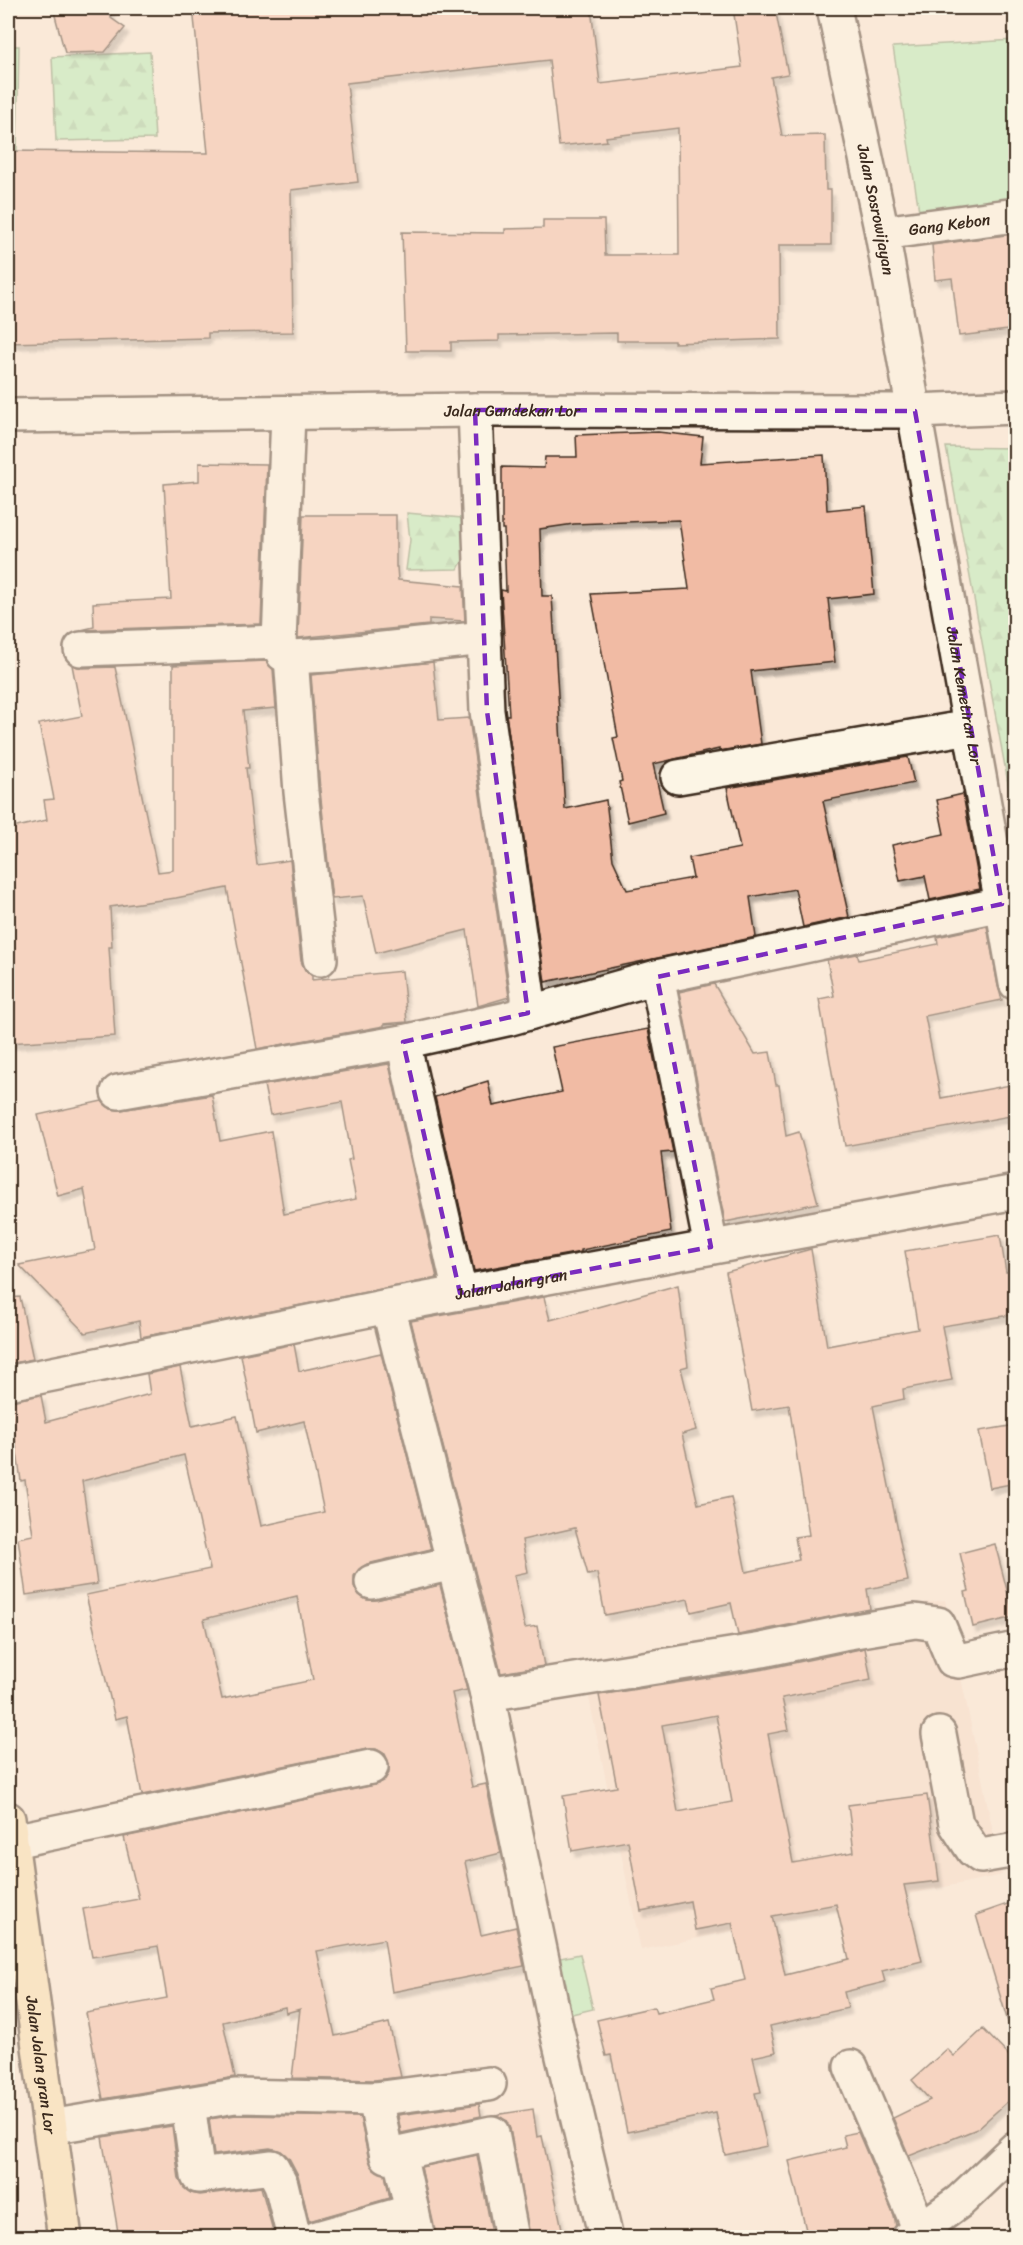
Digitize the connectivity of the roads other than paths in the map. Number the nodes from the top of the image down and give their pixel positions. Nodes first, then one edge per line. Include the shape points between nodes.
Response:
1 (834, 8) edge
2 (1016, 215) edge
3 (882, 232) junction
4 (1016, 407) edge
5 (475, 410) junction
6 (915, 411) junction
7 (288, 414) junction
8 (8, 416) edge
9 (484, 638) junction
10 (81, 649) dead end
11 (285, 649) junction
12 (970, 727) junction
13 (678, 777) dead end
14 (1002, 904) junction
15 (320, 959) dead end
16 (657, 977) junction
17 (1016, 983) edge
18 (528, 1013) junction
19 (403, 1042) junction
20 (118, 1092) dead end
21 (1016, 1192) edge
22 (711, 1246) junction
23 (460, 1293) junction
24 (388, 1306) junction
25 (8, 1383) edge
26 (453, 1563) junction
27 (372, 1582) dead end
28 (1016, 1649) edge
29 (486, 1694) junction
30 (939, 1734) dead end
31 (371, 1767) dead end
32 (9, 1834) edge
33 (1016, 1850) edge
34 (851, 2067) dead end
35 (489, 2084) dead end
36 (375, 2099) junction
37 (188, 2104) junction
38 (50, 2127) junction
39 (1016, 2148) edge
40 (399, 2153) junction
41 (415, 2224) edge
42 (68, 2231) edge
43 (915, 2234) edge
44 (294, 2238) edge
45 (317, 2238) edge
46 (512, 2238) edge
47 (606, 2238) edge

1 - 3 street, Jalan Sosrowijayan
2 - 3 street, Gang Kebon
3 - 6 street, Jalan Sosrowijayan
4 - 6 street, Jalan Gandekan Lor
5 - 6 street, Jalan Gandekan Lor
5 - 7 street, Jalan Gandekan Lor
5 - 9 street
6 - 12 street, Jalan Kemetiran Lor
7 - 8 street, Jalan Gandekan Lor
7 - 11 street
9 - 11 street
9 - 18 street via 487,711
10 - 11 street
11 - 15 street
12 - 13 street
12 - 14 street, Jalan Kemetiran Lor
14 - 16 street
14 - 17 street, Jalan Kemetiran Lor
16 - 18 street
16 - 22 street
18 - 19 street
19 - 20 street
19 - 23 street
21 - 22 street, Jalan Jalan gran
22 - 23 street, Jalan Jalan gran
23 - 24 street, Jalan Jalan gran
24 - 25 street, Jalan Jalan gran
24 - 26 street
26 - 27 street
26 - 29 street
28 - 29 street via 953,1660 938,1624 915,1621
29 - 47 street via 556,2027
30 - 33 street via 956,1824 973,1850 981,1856
31 - 32 street
32 - 38 main road, Jalan Jalan gran Lor
34 - 43 street
35 - 36 street
36 - 37 street via 236,2096
36 - 40 street via 387,2156
37 - 38 street
37 - 44 street via 198,2176 272,2167
38 - 42 main road, Jalan Jalan gran Lor
39 - 43 street via 960,2201
40 - 41 street
40 - 46 street via 492,2133
41 - 45 street

